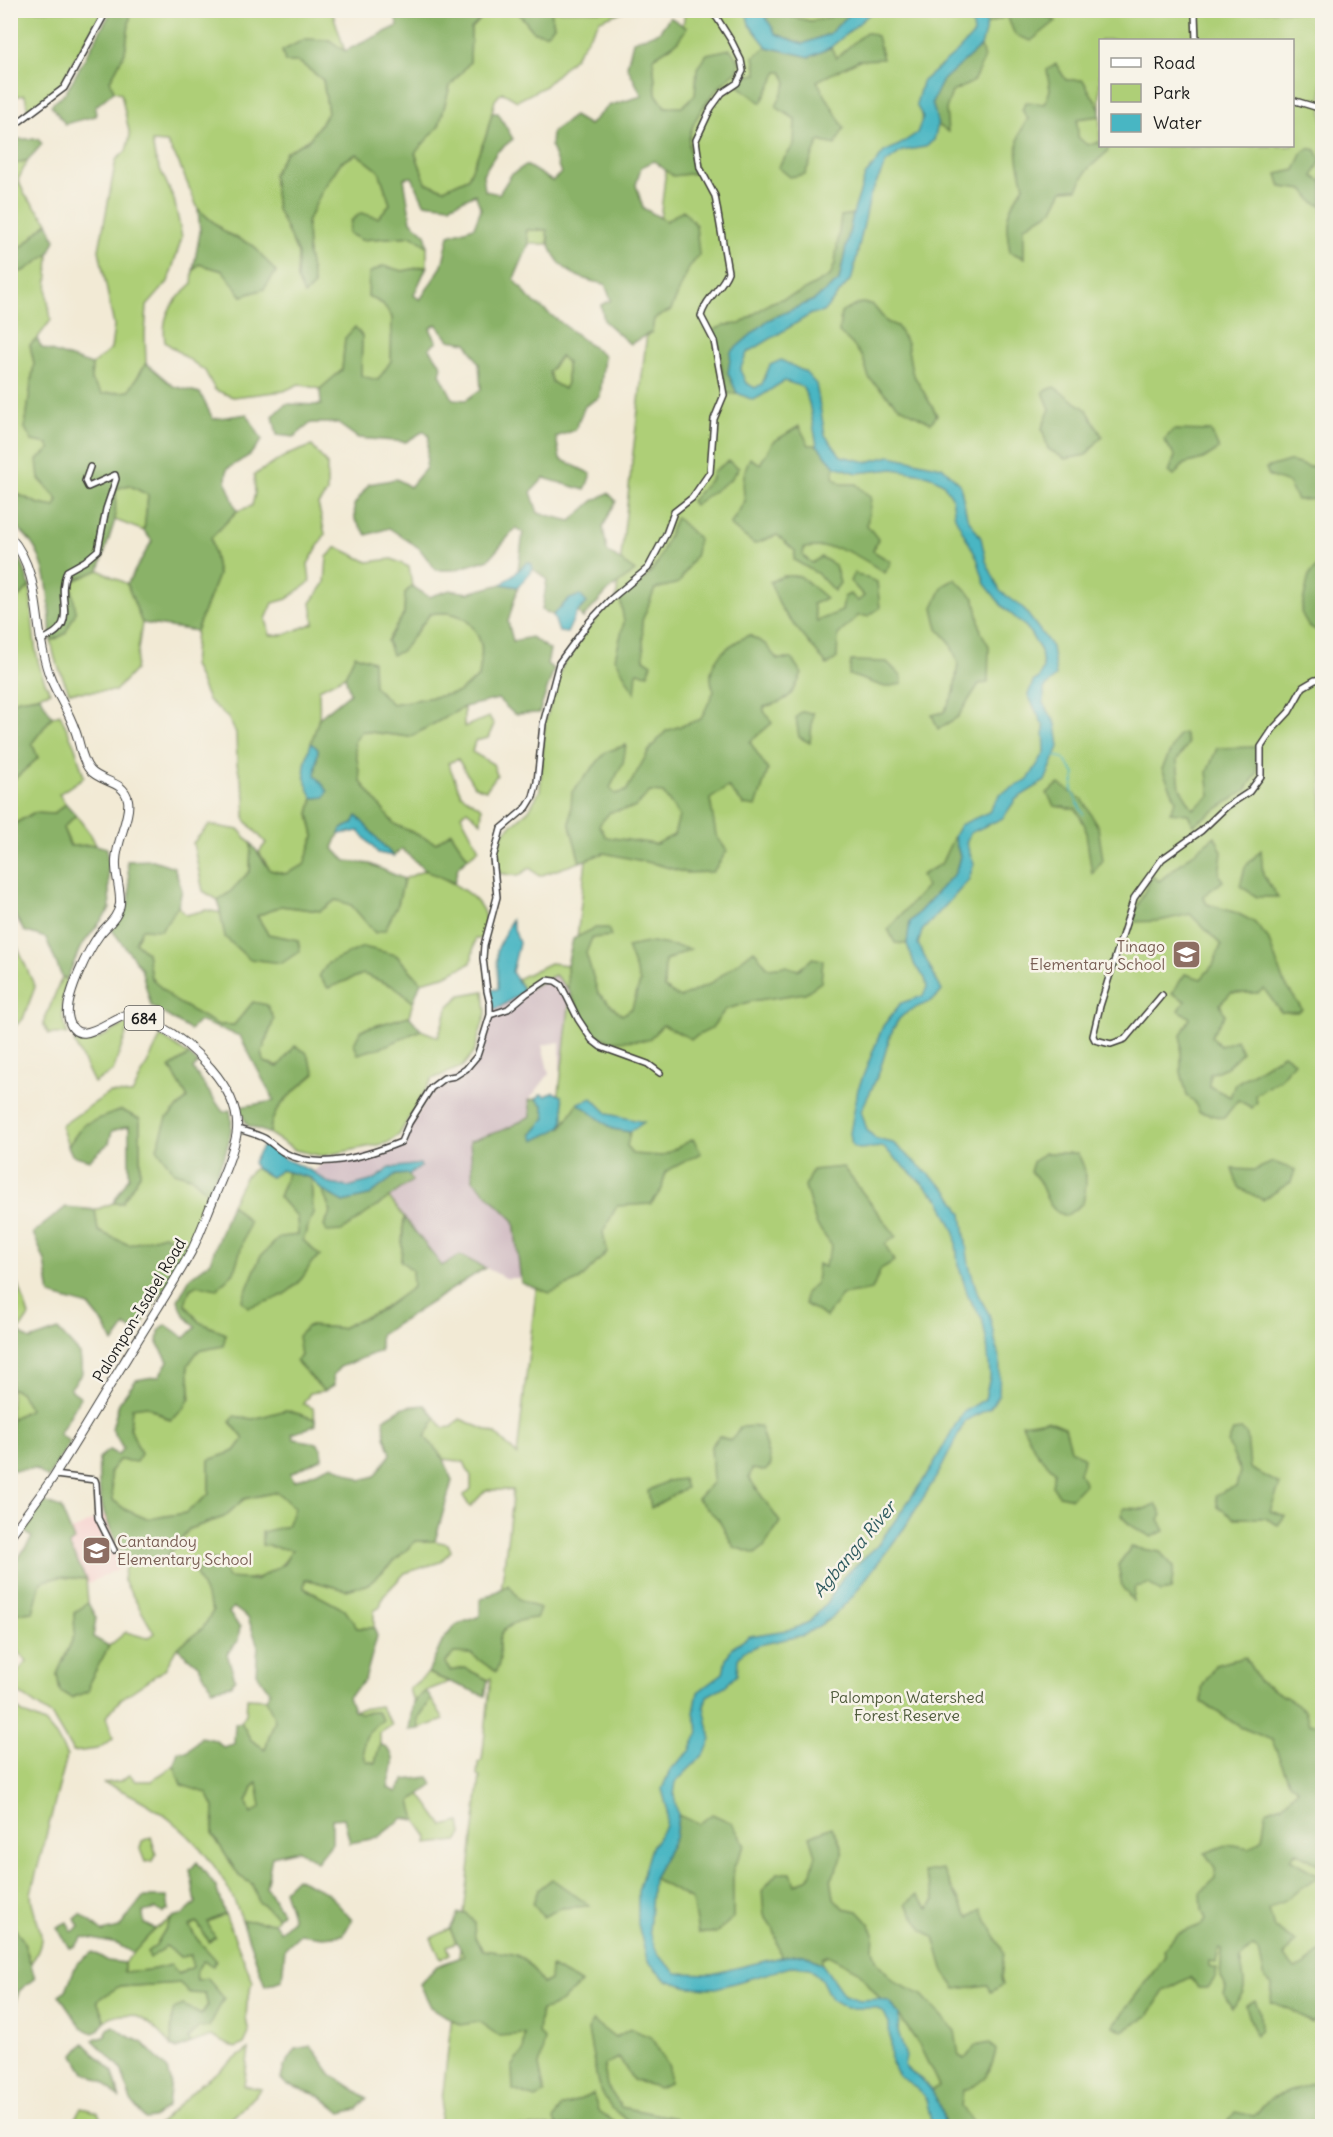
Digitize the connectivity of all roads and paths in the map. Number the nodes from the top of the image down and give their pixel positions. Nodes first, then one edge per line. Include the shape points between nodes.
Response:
1 (107, 10) edge
2 (710, 10) edge
3 (1192, 10) edge
4 (1196, 39) edge
5 (1294, 100) edge
6 (1323, 109) edge
7 (10, 124) edge
8 (90, 467) dead end
9 (10, 537) edge
10 (39, 641) junction
11 (1323, 679) edge
12 (1162, 995) dead end
13 (490, 1015) junction
14 (660, 1074) dead end
15 (238, 1129) junction
16 (55, 1475) junction
17 (10, 1536) edge
18 (114, 1550) dead end

1 - 7 street via 64,88 20,121
2 - 13 street via 732,42 743,71 737,83 722,93 711,108 696,140 700,168 716,196 728,272 701,316 714,341 724,395 714,419 710,472 693,498 674,513 648,568 610,599 560,663 543,724 532,797 527,807 501,830 493,858 497,897 483,958
3 - 4 street
5 - 6 street
8 - 10 street via 85,486 115,475 116,479 100,544 93,556 67,571 63,584 66,616 52,636
9 - 10 highway, 684 via 28,566
10 - 15 highway, 684 via 86,764 96,776 122,789 128,801 116,862 119,911 81,966 69,1005 71,1023 76,1029 90,1032 133,1014 162,1027 184,1041 225,1088
11 - 12 street via 1303,687 1261,747 1261,776 1249,792 1162,859 1134,898 1100,1006 1095,1040 1112,1044 1125,1039
13 - 14 street via 508,1009 547,980 555,981 592,1040
13 - 15 street via 477,1056 466,1069 431,1088 400,1142 344,1160 322,1161 293,1156 265,1138
15 - 16 highway, Palompon-Isabel Road via 192,1249
16 - 17 highway, Palompon-Isabel Road
16 - 18 street via 95,1480 98,1518

